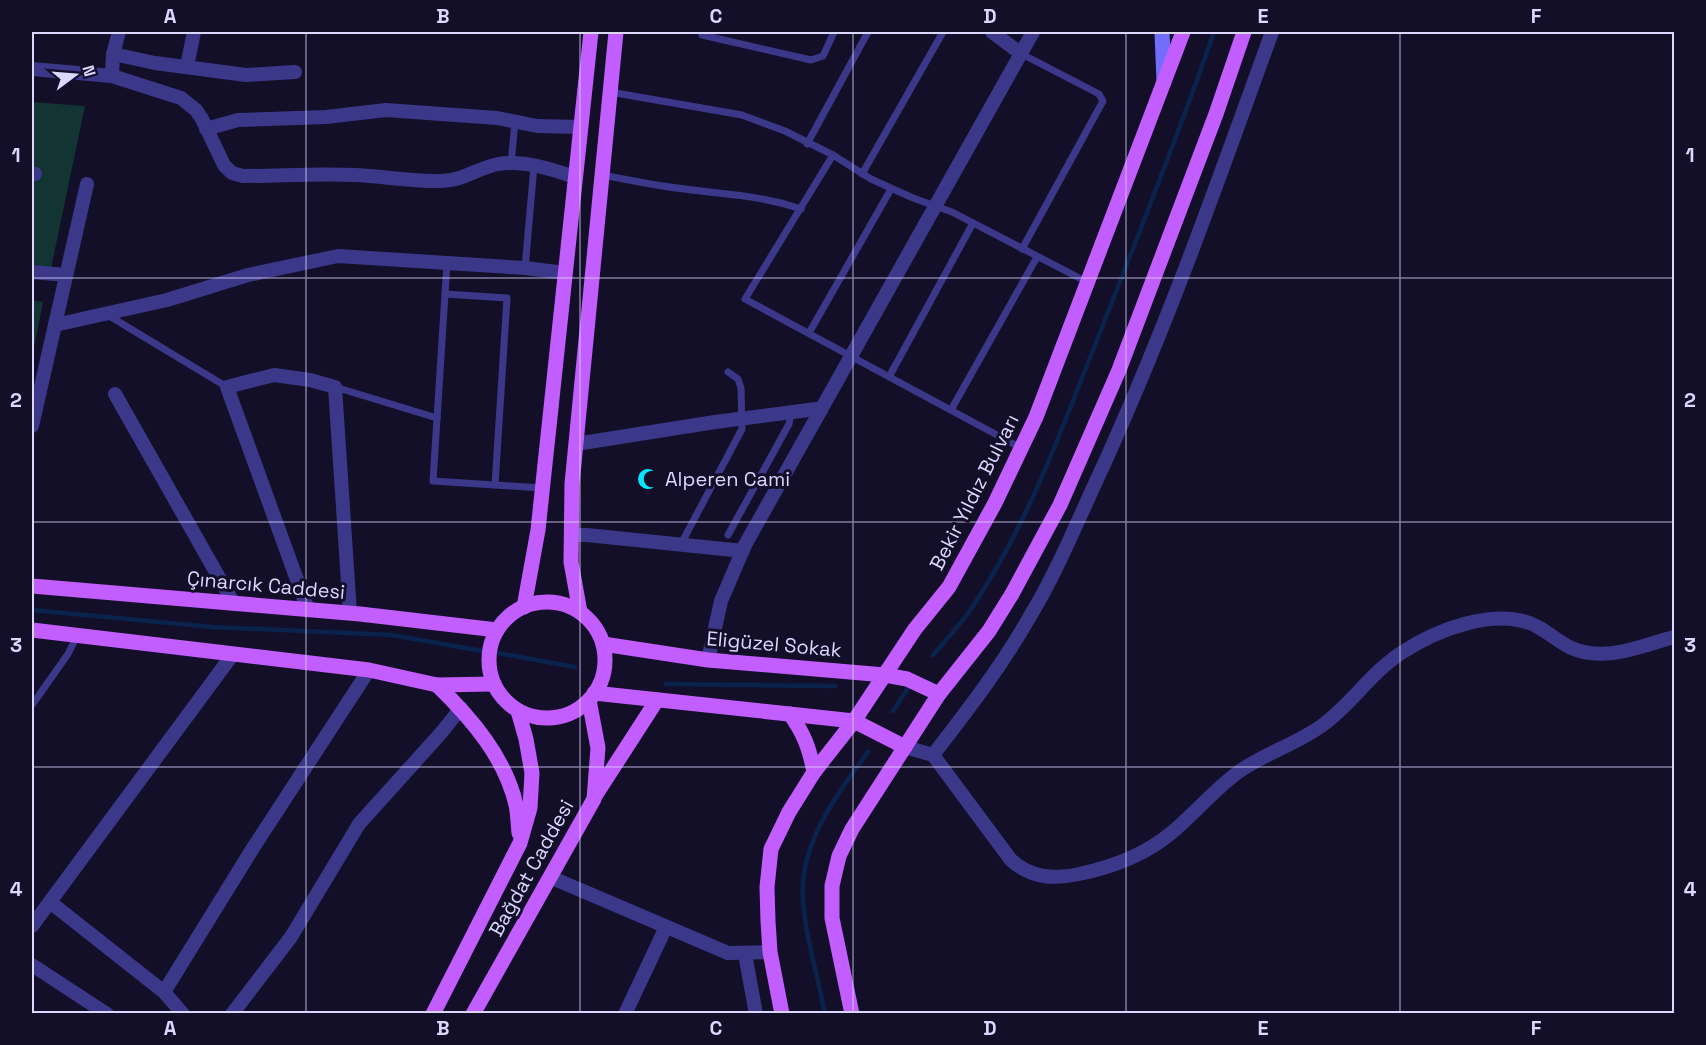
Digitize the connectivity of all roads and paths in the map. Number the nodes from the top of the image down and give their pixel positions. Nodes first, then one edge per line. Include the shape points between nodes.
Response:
1 (119, 32) edge
2 (194, 32) edge
3 (591, 32) edge
4 (616, 32) edge
5 (834, 32) edge
6 (868, 32) edge
7 (943, 32) edge
8 (992, 32) edge
9 (1033, 32) edge
10 (1162, 32) edge
11 (1183, 32) edge
12 (1244, 32) edge
13 (1272, 32) edge
14 (702, 35) dead end
15 (1020, 53) junction
16 (113, 54) junction
17 (187, 66) junction
18 (32, 69) edge
19 (295, 72) dead end
20 (112, 76) junction
21 (1164, 81) junction
22 (610, 92) junction
23 (515, 122) junction
24 (580, 127) junction
25 (206, 129) junction
26 (807, 144) junction
27 (833, 155) junction
28 (511, 164) junction
29 (534, 166) junction
30 (862, 174) junction
31 (602, 175) junction
32 (575, 177) junction
33 (87, 184) dead end
34 (891, 189) junction
35 (936, 205) junction
36 (801, 209) junction
37 (973, 223) junction
38 (1022, 249) junction
39 (1037, 256) junction
40 (447, 263) junction
41 (525, 268) junction
42 (32, 272) edge
43 (565, 273) junction
44 (66, 275) junction
45 (1087, 282) junction
46 (445, 294) junction
47 (105, 314) junction
48 (55, 325) junction
49 (809, 333) junction
50 (852, 357) junction
51 (728, 372) dead end
52 (889, 377) junction
53 (227, 387) junction
54 (335, 387) junction
55 (115, 394) dead end
56 (34, 401) edge
57 (821, 410) junction
58 (951, 411) junction
59 (791, 412) junction
60 (437, 418) junction
61 (742, 418) junction
62 (32, 426) edge
63 (576, 444) junction
64 (1021, 448) junction
65 (495, 485) junction
66 (542, 488) junction
67 (572, 535) junction
68 (728, 535) dead end
69 (681, 544) junction
70 (743, 551) junction
71 (32, 586) edge
72 (234, 604) junction
73 (524, 607) junction
74 (308, 610) junction
75 (580, 612) junction
76 (350, 613) junction
77 (32, 630) edge
78 (497, 630) junction
79 (77, 636) junction
80 (1674, 638) edge
81 (603, 644) junction
82 (234, 654) junction
83 (708, 660) junction
84 (369, 670) junction
85 (885, 675) junction
86 (494, 684) junction
87 (437, 685) junction
88 (939, 694) junction
89 (591, 697) junction
90 (657, 700) junction
91 (32, 705) edge
92 (461, 708) junction
93 (518, 711) junction
94 (790, 714) junction
95 (854, 722) junction
96 (905, 747) junction
97 (933, 755) junction
98 (814, 772) junction
99 (594, 799) junction
100 (520, 843) junction
101 (550, 878) junction
102 (50, 902) junction
103 (32, 926) edge
104 (666, 927) junction
105 (770, 952) junction
106 (745, 954) junction
107 (32, 965) edge
108 (164, 992) junction
109 (107, 1014) edge
110 (183, 1014) edge
111 (232, 1014) edge
112 (433, 1014) edge
113 (473, 1014) edge
114 (625, 1014) edge
115 (756, 1014) edge
116 (782, 1014) edge
117 (852, 1014) edge

1 - 16 street
2 - 17 street
3 - 24 main road
4 - 22 main road
5 - 14 lane via 823,56 811,60
6 - 26 lane
7 - 30 lane
8 - 15 street
9 - 15 street
10 - 21 street
11 - 21 main road, Bekir Yıldız Bulvarı
12 - 88 main road via 1119,370 1081,461 1012,594 989,631
13 - 97 street via 1169,314 1060,560 1010,650
15 - 35 street
15 - 38 lane via 1099,94 1103,101
16 - 17 street
16 - 20 street
17 - 19 street via 246,75
18 - 20 street
20 - 25 street via 182,98 196,110
21 - 45 main road, Bekir Yıldız Bulvarı
22 - 26 lane via 742,115
22 - 31 main road
23 - 24 street
23 - 25 street via 386,110 238,120
23 - 28 lane
24 - 32 main road
25 - 28 street via 224,165 243,176 355,175 445,181 498,164
26 - 27 lane
27 - 30 lane
27 - 36 lane
28 - 29 street
29 - 32 street
29 - 41 lane
30 - 34 lane
31 - 36 lane via 733,193
31 - 63 main road
32 - 43 main road
33 - 44 street
34 - 35 lane
34 - 49 lane
35 - 37 lane
35 - 50 street
36 - 49 lane via 746,299
37 - 38 lane
37 - 52 lane
38 - 39 lane
39 - 45 lane
39 - 58 lane
40 - 41 street
40 - 46 lane
40 - 47 street via 338,256 248,275
41 - 43 street
42 - 44 street
43 - 66 main road
44 - 48 street
45 - 64 main road, Bekir Yıldız Bulvarı
46 - 60 lane
46 - 65 lane via 507,298
47 - 48 street
47 - 53 lane
48 - 56 street
49 - 50 lane
50 - 52 lane
50 - 57 street
51 - 61 lane via 738,379 741,388
52 - 58 lane
53 - 54 street via 274,375
53 - 74 street
54 - 60 lane
54 - 76 street
55 - 72 street
56 - 62 street
57 - 59 street
57 - 70 street
58 - 64 lane
59 - 61 street
59 - 68 lane via 789,424
60 - 65 lane via 433,481
61 - 63 street
61 - 69 lane via 742,429
63 - 67 main road
64 - 85 main road, Bekir Yıldız Bulvarı via 949,587
65 - 66 lane
66 - 73 main road
67 - 69 street
67 - 75 main road via 571,562
69 - 70 street
70 - 83 street via 721,601
71 - 72 main road, Çınarcık Caddesi
72 - 74 main road, Çınarcık Caddesi
73 - 75 main road via 542,602 562,604
73 - 78 main road
74 - 76 main road, Çınarcık Caddesi
75 - 81 main road via 594,626
76 - 78 main road, Çınarcık Caddesi
77 - 79 main road
78 - 86 main road via 490,648
79 - 82 main road
79 - 91 lane
80 - 97 street via 1591,653 1562,644 1529,623 1498,618 1435,636 1387,664 1320,727 1237,773 1154,846 1119,864 1070,876 1041,877 1011,860
81 - 83 main road, Eligüzel Sokak
81 - 89 main road via 600,684
82 - 84 main road
82 - 102 street
83 - 85 main road, Eligüzel Sokak
84 - 87 main road
84 - 108 street
85 - 88 main road, Eligüzel Sokak via 907,679
85 - 95 main road, Bekir Yıldız Bulvarı
86 - 87 main road
86 - 93 main road
87 - 92 main road
88 - 96 main road
89 - 90 main road
89 - 93 main road via 573,712 554,718
89 - 99 main road, Bağdat Caddesi via 597,748
90 - 94 main road
90 - 99 main road
92 - 100 main road via 483,735 504,772 516,805
92 - 111 street via 359,824 291,938
93 - 100 main road, Bağdat Caddesi via 531,773 530,808
94 - 95 main road
94 - 98 main road via 803,733
95 - 96 main road
95 - 98 main road, Bekir Yıldız Bulvarı
96 - 97 street
96 - 117 main road via 852,829 835,871 832,918
98 - 105 main road, Bekir Yıldız Bulvarı via 771,849 767,887
99 - 101 main road, Bağdat Caddesi
100 - 112 main road, Bağdat Caddesi
101 - 104 street
101 - 113 main road, Bağdat Caddesi
102 - 103 street
102 - 108 street
104 - 106 street via 728,953
104 - 114 street
105 - 106 street
105 - 116 main road, Bekir Yıldız Bulvarı
106 - 115 street
107 - 109 street
108 - 110 street

